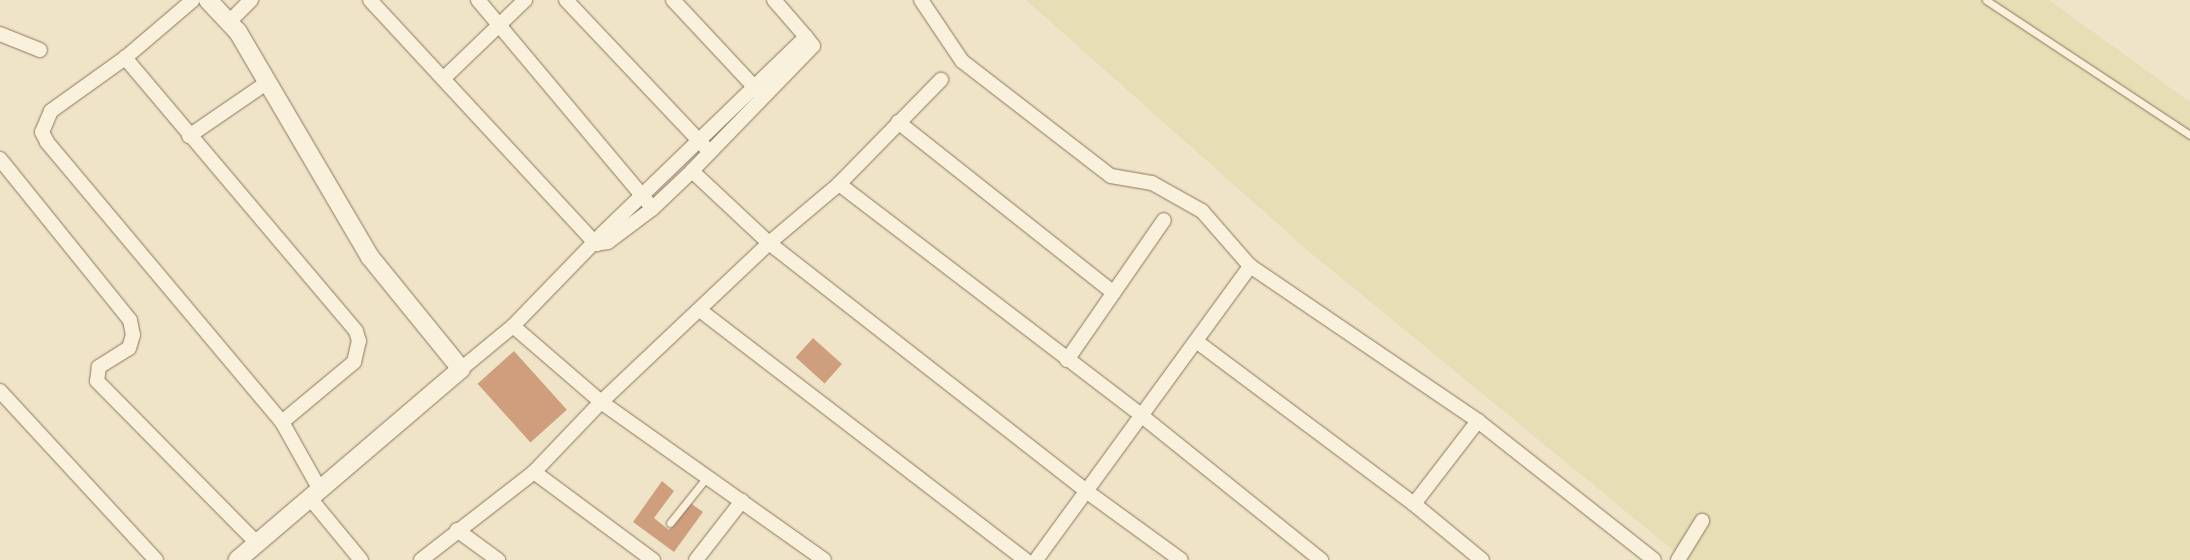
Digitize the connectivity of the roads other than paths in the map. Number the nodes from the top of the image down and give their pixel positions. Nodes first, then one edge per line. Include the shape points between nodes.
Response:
1 (194, 0) edge
2 (208, 0) edge
3 (252, 0) edge
4 (370, 0) edge
5 (478, 0) edge
6 (525, 0) edge
7 (566, 0) edge
8 (673, 0) edge
9 (774, 0) edge
10 (921, 0) edge
11 (1986, 0) edge
12 (230, 21) junction
13 (500, 23) junction
14 (0, 34) edge
15 (40, 50) dead end
16 (125, 58) junction
17 (443, 79) junction
18 (942, 80) dead end
19 (268, 82) junction
20 (760, 92) junction
21 (898, 122) junction
22 (2190, 135) edge
23 (189, 136) junction
24 (700, 142) junction
25 (710, 153) junction
26 (0, 159) edge
27 (692, 171) junction
28 (839, 184) junction
29 (642, 197) junction
30 (652, 209) junction
31 (1164, 220) dead end
32 (769, 243) junction
33 (596, 244) junction
34 (1250, 266) junction
35 (1114, 293) junction
36 (701, 311) junction
37 (513, 326) junction
38 (1196, 341) junction
39 (1067, 360) junction
40 (461, 370) junction
41 (0, 390) edge
42 (601, 402) junction
43 (1142, 416) junction
44 (1478, 421) junction
45 (282, 422) junction
46 (534, 472) junction
47 (707, 477) junction
48 (1086, 490) junction
49 (314, 493) junction
50 (742, 502) junction
51 (1414, 504) junction
52 (1702, 521) dead end
53 (670, 523) dead end
54 (457, 530) junction
55 (256, 542) junction
56 (156, 560) edge
57 (237, 560) edge
58 (361, 560) edge
59 (420, 560) edge
60 (498, 560) edge
61 (653, 560) edge
62 (696, 560) edge
63 (824, 560) edge
64 (1026, 560) edge
65 (1036, 560) edge
66 (1181, 560) edge
67 (1321, 560) edge
68 (1482, 560) edge
69 (1654, 560) edge
70 (1678, 560) edge

1 - 16 street
2 - 12 street
3 - 12 street
4 - 17 street
5 - 13 street
6 - 13 street
7 - 24 street
8 - 20 street
9 - 20 street via 814,46
10 - 34 street via 962,61 1111,176 1152,184 1202,211
11 - 22 lane
12 - 19 street
13 - 17 street
13 - 29 street
14 - 15 street
16 - 23 street
16 - 45 street via 50,111 42,132 53,150
17 - 33 street
18 - 21 street
19 - 23 street
19 - 40 street via 370,257
20 - 24 street
20 - 25 street
21 - 28 street
21 - 35 street
23 - 45 street via 351,324 359,341 354,362
24 - 25 street
24 - 29 street
25 - 27 street
26 - 55 street via 130,320 133,335 129,348 99,367 97,381
27 - 30 street
27 - 32 street
28 - 32 street
28 - 39 street
29 - 30 street
29 - 33 street
30 - 33 street via 608,242
31 - 35 street
32 - 36 street
32 - 48 street
33 - 37 street
34 - 38 street
34 - 44 street
35 - 39 street
36 - 42 street
36 - 64 street
37 - 40 street
37 - 42 street
38 - 43 street
38 - 51 street
39 - 43 street
40 - 49 street
41 - 56 street
42 - 46 street
42 - 47 street
43 - 48 street
43 - 67 street
44 - 51 street
44 - 69 street
45 - 49 street
46 - 54 street
46 - 61 street
47 - 50 street
47 - 53 lane
48 - 65 street
48 - 66 street
49 - 55 street
49 - 58 street
50 - 62 street
50 - 63 street
51 - 68 street
52 - 70 street
54 - 59 street
54 - 60 street
55 - 57 street

